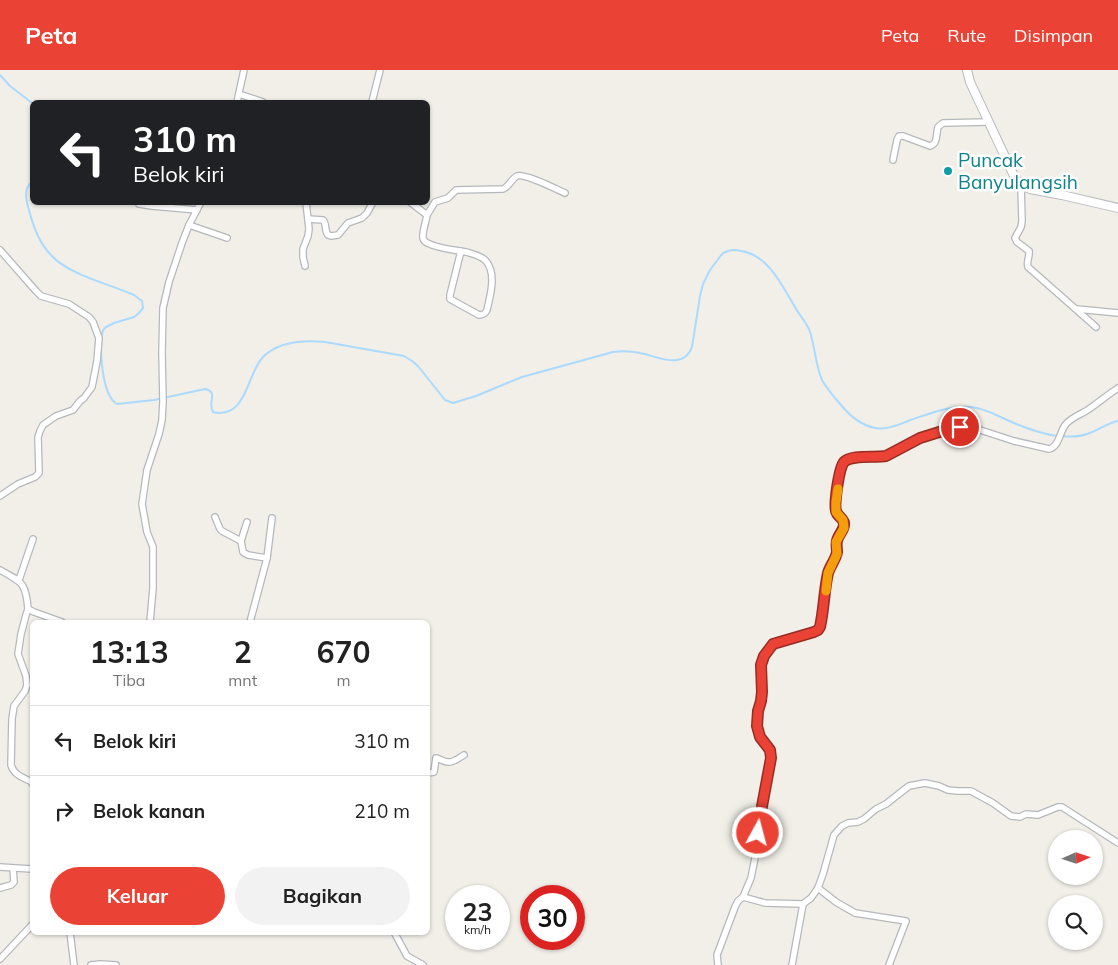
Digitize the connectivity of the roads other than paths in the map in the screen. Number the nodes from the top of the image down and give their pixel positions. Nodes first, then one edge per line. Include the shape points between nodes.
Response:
1 (244, 70) edge
2 (380, 70) edge
3 (967, 70) edge
4 (239, 94) junction
5 (238, 100) edge
6 (257, 100) edge
7 (372, 100) edge
8 (988, 122) junction
9 (893, 160) dead end
10 (1021, 185) junction
11 (565, 193) dead end
12 (149, 205) edge
13 (199, 205) edge
14 (306, 205) edge
15 (371, 205) edge
16 (414, 205) edge
17 (1118, 208) edge
18 (197, 210) junction
19 (427, 216) junction
20 (308, 219) junction
21 (190, 225) junction
22 (226, 238) dead end
23 (0, 250) edge
24 (461, 251) junction
25 (305, 266) dead end
26 (1076, 309) junction
27 (1118, 313) edge
28 (1096, 327) dead end
29 (1118, 388) edge
30 (0, 496) edge
31 (215, 516) dead end
32 (272, 518) dead end
33 (247, 522) dead end
34 (33, 539) dead end
35 (241, 541) junction
36 (266, 558) junction
37 (0, 570) edge
38 (18, 580) junction
39 (28, 609) junction
40 (56, 620) edge
41 (150, 620) edge
42 (250, 620) edge
43 (464, 755) dead end
44 (430, 773) edge
45 (30, 781) edge
46 (1118, 843) edge
47 (0, 867) edge
48 (13, 868) junction
49 (30, 869) edge
50 (0, 888) edge
51 (818, 888) junction
52 (743, 898) junction
53 (803, 904) junction
54 (30, 927) edge
55 (70, 935) edge
56 (396, 935) edge
57 (0, 959) edge
58 (74, 965) edge
59 (91, 965) edge
60 (116, 965) edge
61 (423, 965) edge
62 (718, 965) edge
63 (792, 965) edge
64 (888, 965) edge

1 - 4 street
2 - 7 street
3 - 8 street
4 - 5 street
4 - 6 street
8 - 9 street via 943,123 938,127 932,146 899,136
8 - 10 street
10 - 17 street via 1035,191
10 - 26 street via 1022,221 1016,240 1029,251 1027,263 1030,270
11 - 19 street via 520,175 503,189 456,190 448,198 435,202
12 - 18 street
13 - 18 street
14 - 20 street
15 - 20 street via 362,218 348,223 338,235 328,235 322,220
16 - 19 street
18 - 21 street
19 - 24 street via 423,234 426,243
20 - 25 street via 308,236 303,249
21 - 22 street
21 - 41 street via 165,298 162,420 148,464 142,504 153,547
23 - 30 street via 42,296 69,304 90,317 98,338 92,387 73,410 56,416 40,430 39,473
24 - 24 street via 477,255 490,268 489,302 483,315 450,299
26 - 27 street
26 - 28 street
29 - 52 street via 1064,425 1056,445 1047,450 971,427 960,427 920,438 886,456 861,457 844,462 836,502 836,512 843,520 844,528 836,542 837,554 828,573 820,627 814,632 773,644 761,665 762,692 757,726 771,758 757,848
31 - 35 street via 220,529
32 - 36 street
33 - 35 street
34 - 38 street
35 - 36 street via 244,553
36 - 42 street
37 - 38 street
38 - 39 street via 26,590
39 - 40 street
39 - 45 street via 18,654 27,685 14,706 10,764 16,774
43 - 44 street via 448,762 436,758 434,772
46 - 51 street via 1062,807 1038,815 1011,816 971,791 918,784 909,786 864,819 842,826 834,835
47 - 48 street
48 - 49 street
48 - 50 street via 14,882
51 - 53 street
51 - 64 street via 855,913 906,921
52 - 53 street via 765,903
52 - 62 street via 735,907 717,955
53 - 63 street
54 - 57 street
55 - 58 street
56 - 61 street via 407,956
59 - 60 street

